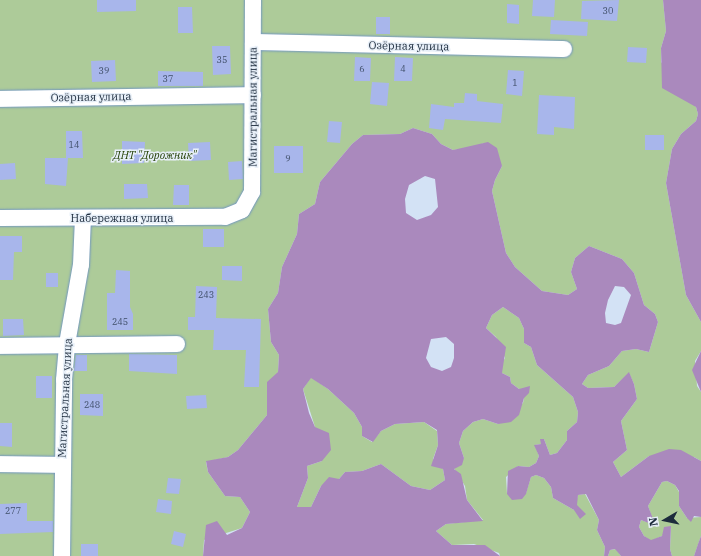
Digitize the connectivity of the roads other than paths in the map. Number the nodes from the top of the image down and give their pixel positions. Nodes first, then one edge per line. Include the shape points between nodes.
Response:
1 (253, 0) edge
2 (253, 42) junction
3 (564, 49) dead end
4 (253, 95) junction
5 (0, 99) edge
6 (242, 210) joint
7 (0, 218) edge
8 (83, 218) junction
9 (66, 344) junction
10 (177, 344) dead end
11 (0, 346) edge
12 (0, 464) edge
13 (62, 465) junction
14 (62, 556) edge

1 - 2 street, Магистральная улица
2 - 3 street, Озёрная улица
2 - 4 street, Магистральная улица
4 - 5 street, Озёрная улица
4 - 6 street, Магистральная улица via 252,192
6 - 8 street, Набережная улица via 225,217
7 - 8 street, Набережная улица
8 - 9 street, Магистральная улица via 81,265
9 - 10 street
9 - 11 street
9 - 13 street, Магистральная улица
12 - 13 street
13 - 14 street, Магистральная улица

